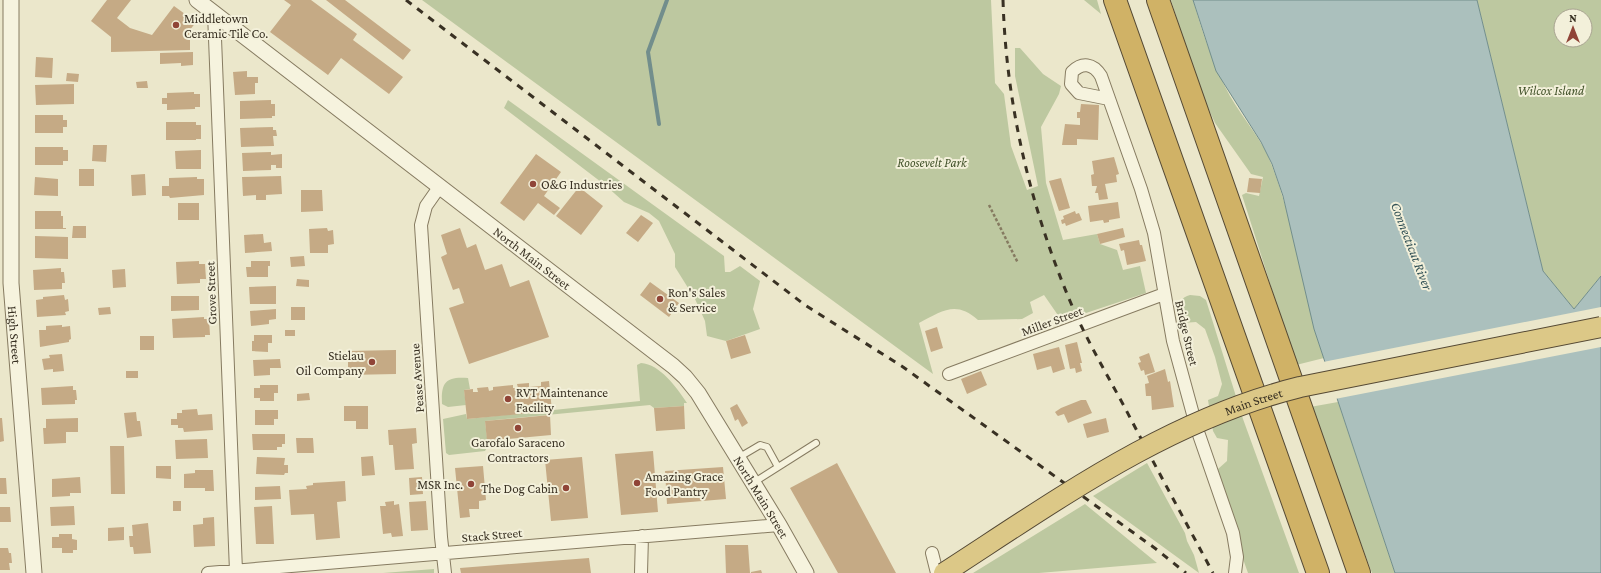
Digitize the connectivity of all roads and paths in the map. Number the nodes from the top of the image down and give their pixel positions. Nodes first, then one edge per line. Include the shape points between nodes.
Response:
1 (11, 0) edge
2 (197, 0) edge
3 (1115, 0) edge
4 (1158, 0) edge
5 (214, 13) junction
6 (1109, 99) dead end
7 (440, 186) junction
8 (5, 202) edge
9 (989, 205) dead end
10 (1018, 263) dead end
11 (1164, 294) junction
12 (1601, 327) edge
13 (949, 374) dead end
14 (816, 443) dead end
15 (738, 458) junction
16 (778, 467) junction
17 (753, 483) junction
18 (779, 525) junction
19 (642, 536) junction
20 (442, 553) junction
21 (932, 553) dead end
22 (236, 571) junction
23 (34, 573) edge
24 (208, 573) edge
25 (445, 573) edge
26 (641, 573) edge
27 (806, 573) edge
28 (937, 573) edge
29 (944, 573) edge
30 (1235, 573) edge
31 (1318, 573) edge
32 (1360, 573) edge

1 - 8 street, High Street
2 - 5 street, North Main Street
3 - 31 highway
4 - 32 highway
5 - 7 street, North Main Street
5 - 22 street, Grove Street
6 - 11 street, Bridge Street via 1150,218
7 - 15 street, North Main Street via 673,366 698,393
7 - 20 street, Pease Avenue via 426,206 421,224
8 - 23 street, High Street
9 - 10 path
11 - 13 street, Miller Street
11 - 30 street, Bridge Street via 1173,342 1197,429 1233,533 1237,557
12 - 29 highway, Main Street, bridge via 1300,387 1263,396 1227,409 1131,455
14 - 16 lane
15 - 16 lane via 760,445 767,447
15 - 17 street, North Main Street
16 - 17 lane
17 - 18 street, North Main Street
18 - 19 street, Stack Street
18 - 27 street, North Main Street
19 - 20 street, Stack Street
19 - 26 street
20 - 22 street, Stack Street
20 - 25 street, Pease Avenue
21 - 28 street
22 - 24 street, Stack Street

